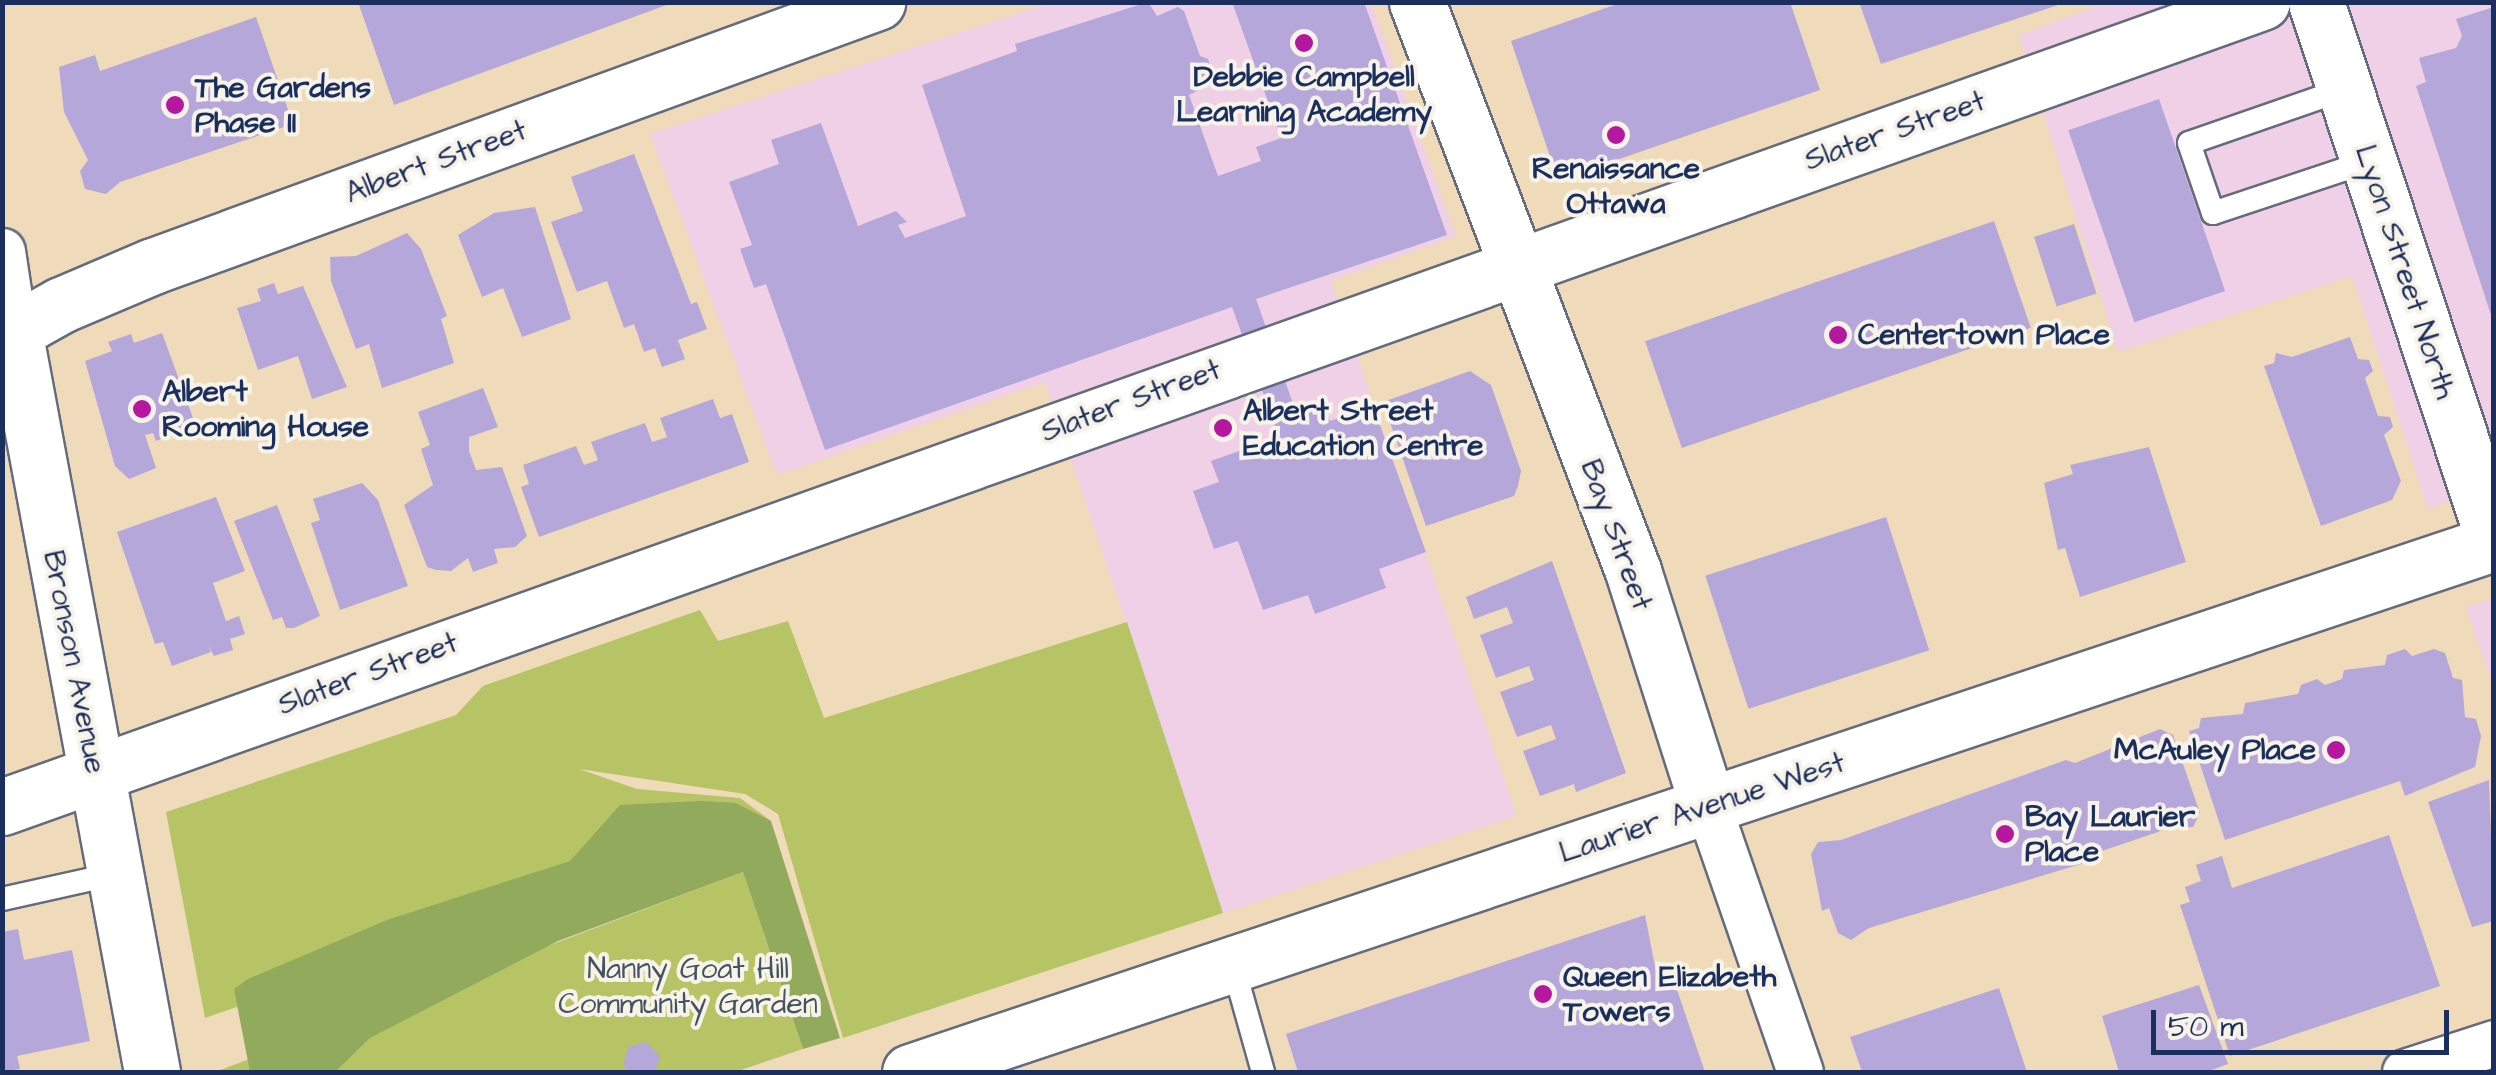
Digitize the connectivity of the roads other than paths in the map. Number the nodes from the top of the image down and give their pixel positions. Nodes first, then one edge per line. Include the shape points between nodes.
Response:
1 (877, 2) edge
2 (1417, 2) edge
3 (2262, 2) edge
4 (2316, 2) edge
5 (2346, 90) junction
6 (2369, 161) junction
7 (2, 251) edge
8 (1515, 264) junction
9 (8, 334) edge
10 (2494, 542) edge
11 (94, 772) junction
12 (2, 806) edge
13 (1708, 806) junction
14 (114, 874) junction
15 (2, 899) edge
16 (1233, 965) junction
17 (2494, 1043) edge
18 (152, 1072) edge
19 (910, 1072) edge
20 (1264, 1072) edge
21 (1800, 1072) edge
22 (2405, 1072) edge

1 - 9 main road, Albert Street via 153,266
2 - 8 main road, Bay Street
3 - 8 main road, Slater Street
4 - 5 main road, Lyon Street North
5 - 6 main road, Lyon Street North
5 - 6 lane via 2189,143 2213,213
6 - 10 main road, Lyon Street North
7 - 9 street, Bronson Avenue
8 - 11 main road, Slater Street
8 - 13 main road, Bay Street via 1633,571
9 - 11 main road, Bronson Avenue
10 - 13 main road, Laurier Avenue West
11 - 12 main road, Slater Street
11 - 14 main road, Bronson Avenue
13 - 16 main road, Laurier Avenue West
13 - 21 street, Bay Street
14 - 15 lane
14 - 18 main road, Bronson Avenue
16 - 19 main road, Laurier Avenue West
16 - 20 lane
17 - 22 street

